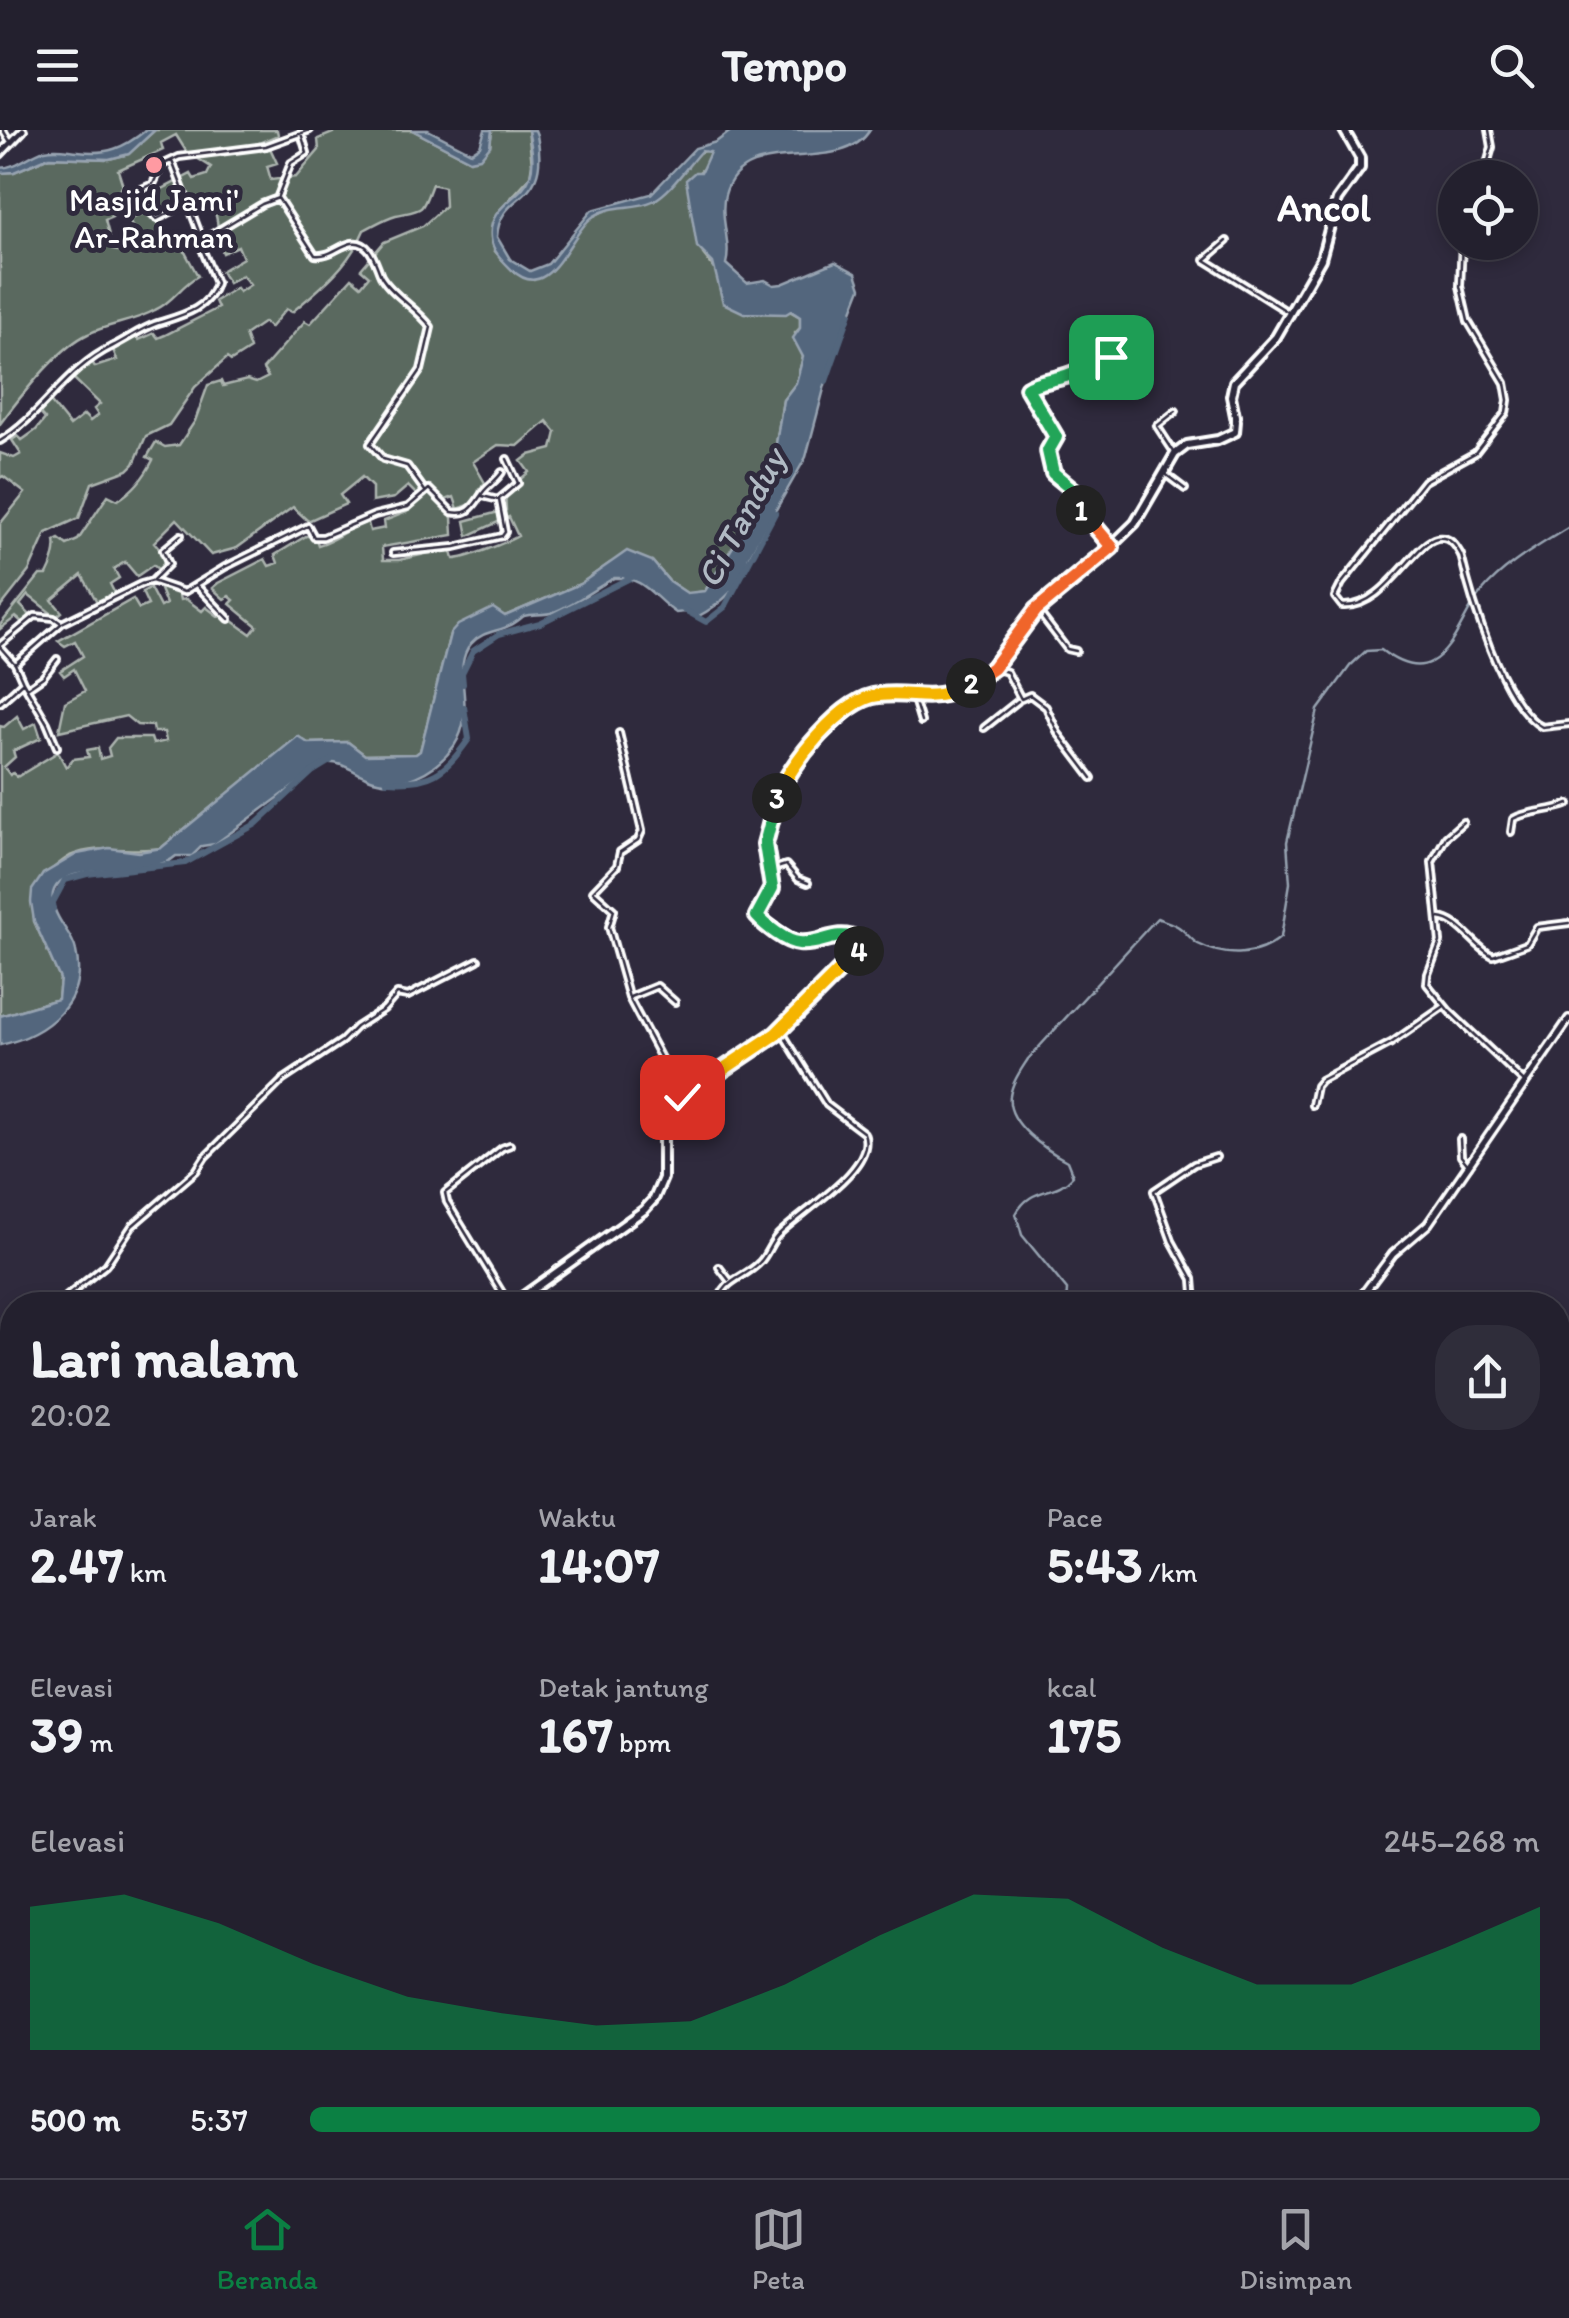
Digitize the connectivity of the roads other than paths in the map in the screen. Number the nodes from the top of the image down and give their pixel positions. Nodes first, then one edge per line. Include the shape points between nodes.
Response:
1 (3, 130) edge
2 (23, 130) edge
3 (310, 130) edge
4 (1344, 130) edge
5 (1489, 130) edge
6 (301, 133) junction
7 (10, 142) junction
8 (0, 154) edge
9 (172, 160) junction
10 (1488, 160) edge
11 (278, 198) junction
12 (188, 203) junction
13 (202, 240) junction
14 (1228, 241) dead end
15 (1461, 260) edge
16 (1289, 313) junction
17 (1148, 332) dead end
18 (1176, 411) dead end
19 (0, 441) edge
20 (1175, 454) junction
21 (507, 459) dead end
22 (502, 472) dead end
23 (1162, 472) junction
24 (1185, 489) dead end
25 (425, 491) junction
26 (481, 495) junction
27 (499, 500) junction
28 (181, 535) dead end
29 (1112, 547) junction
30 (393, 553) dead end
31 (152, 581) junction
32 (196, 585) junction
33 (1036, 610) junction
34 (230, 619) dead end
35 (62, 624) junction
36 (0, 646) edge
37 (1076, 650) dead end
38 (57, 659) dead end
39 (14, 664) junction
40 (993, 668) junction
41 (23, 682) junction
42 (27, 688) junction
43 (913, 696) junction
44 (1021, 699) junction
45 (0, 703) edge
46 (920, 722) dead end
47 (1569, 724) edge
48 (984, 728) dead end
49 (619, 732) dead end
50 (57, 747) dead end
51 (1092, 778) dead end
52 (1569, 804) edge
53 (1463, 822) dead end
54 (1511, 832) dead end
55 (771, 870) junction
56 (808, 883) dead end
57 (1438, 918) junction
58 (1569, 923) edge
59 (478, 960) dead end
60 (629, 998) junction
61 (675, 1002) dead end
62 (1444, 1006) junction
63 (1569, 1019) edge
64 (780, 1030) junction
65 (1524, 1082) junction
66 (682, 1097) junction
67 (1312, 1105) dead end
68 (1460, 1139) dead end
69 (510, 1145) dead end
70 (1216, 1157) dead end
71 (1470, 1167) junction
72 (718, 1267) dead end
73 (730, 1281) junction
74 (72, 1292) edge
75 (503, 1292) edge
76 (530, 1292) edge
77 (721, 1292) edge
78 (1194, 1292) edge
79 (1364, 1292) edge

1 - 7 street
2 - 7 street
3 - 6 street
4 - 16 main road via 1361,165 1337,200 1321,258
5 - 10 street
6 - 9 street via 266,146
6 - 11 street via 308,153 291,162
7 - 8 street
9 - 12 street
9 - 12 street via 161,166 154,184 132,194 158,219
11 - 13 street
11 - 25 street via 315,255 361,244 386,283 431,327 421,370 370,444 382,459 407,466
12 - 13 street
13 - 19 street via 216,283 206,302 87,360
14 - 16 street via 1205,260
15 - 47 street via 1468,321 1505,383 1506,413 1475,453 1424,481 1335,597 1342,606 1360,603 1437,538 1454,543 1487,640 1527,716 1546,728
16 - 20 main road via 1268,348 1234,382 1234,432
17 - 29 street via 1095,373 1080,370 1027,388 1056,437 1048,451 1053,473 1082,497 1081,512
18 - 20 street via 1157,426
20 - 23 main road
21 - 27 street via 518,483
22 - 26 street
23 - 24 street
23 - 29 main road via 1150,502
25 - 26 street via 459,514 476,506
25 - 32 street via 408,507 323,537 308,526
26 - 27 street
27 - 30 street via 502,536
28 - 31 street via 163,550 170,564
29 - 33 main road
31 - 32 street via 178,592
31 - 35 street
32 - 34 street
33 - 37 street via 1067,649
33 - 40 main road
35 - 36 street via 35,616
35 - 39 street
36 - 39 street
38 - 42 street
39 - 41 street
40 - 43 main road via 942,697
40 - 44 street via 1007,672
41 - 42 street
41 - 45 street
42 - 50 street
43 - 46 street
43 - 55 main road via 883,694 855,703 801,757 777,796 765,852
44 - 48 street
44 - 51 street via 1030,695 1044,704
49 - 60 street via 642,831 593,891 614,910 609,927
52 - 54 street via 1519,814
53 - 57 street via 1432,862
55 - 56 street via 786,865
55 - 64 main road via 760,919 795,942 847,936 859,947
57 - 58 street via 1451,920 1494,956 1527,944 1539,926
57 - 62 street via 1440,942 1426,978
59 - 74 street via 408,996 396,994 342,1042 300,1066
60 - 61 street via 657,986
60 - 66 street
62 - 65 street
62 - 67 street via 1322,1080
63 - 65 street
64 - 66 main road
64 - 73 street via 827,1105 864,1133 866,1143 849,1175 779,1235 760,1262
65 - 71 street
66 - 76 main road via 663,1126 664,1178 654,1199
68 - 71 street via 1460,1156
69 - 75 street via 446,1193
70 - 78 street via 1154,1191
71 - 79 street
72 - 73 street
73 - 77 street

